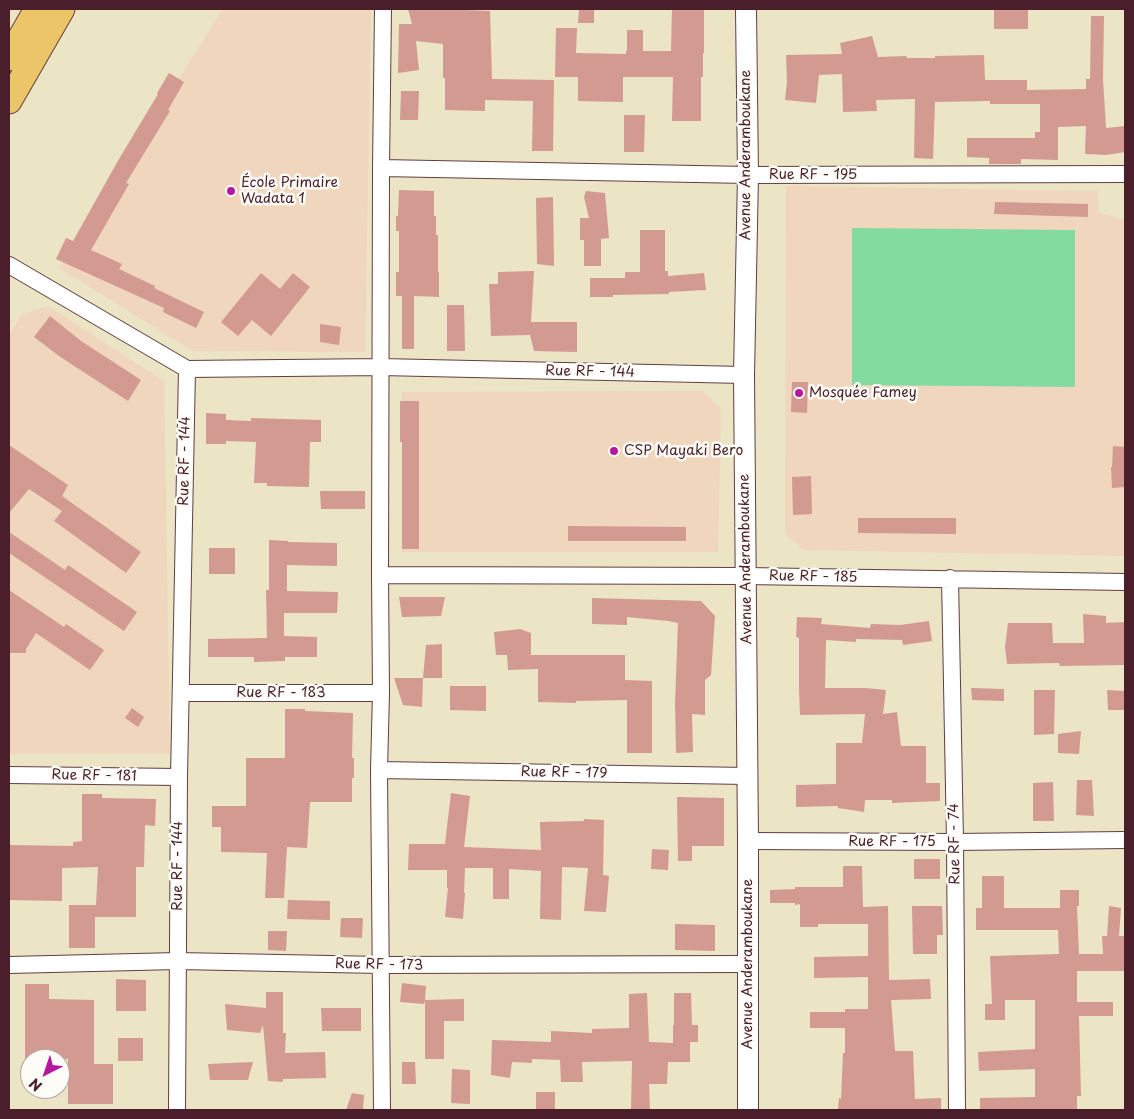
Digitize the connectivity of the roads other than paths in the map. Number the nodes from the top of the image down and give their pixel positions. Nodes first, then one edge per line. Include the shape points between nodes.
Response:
1 (36, 9) edge
2 (62, 9) edge
3 (383, 9) edge
4 (746, 9) edge
5 (9, 58) edge
6 (9, 101) edge
7 (381, 168) junction
8 (1125, 174) edge
9 (748, 175) junction
10 (9, 265) edge
11 (381, 368) junction
12 (187, 369) junction
13 (744, 375) junction
14 (380, 575) junction
15 (746, 576) junction
16 (950, 578) junction
17 (1125, 582) edge
18 (181, 693) junction
19 (381, 693) junction
20 (379, 770) junction
21 (9, 775) edge
22 (748, 776) junction
23 (179, 777) junction
24 (1125, 840) edge
25 (748, 841) junction
26 (955, 842) junction
27 (178, 962) junction
28 (748, 964) junction
29 (9, 965) edge
30 (381, 965) junction
31 (177, 1110) edge
32 (382, 1110) edge
33 (748, 1110) edge
34 (957, 1110) edge

1 - 5 main road
2 - 6 main road
3 - 7 street
4 - 9 street, Avenue Anderamboukane
7 - 9 street, Rue RF - 195
7 - 11 street
8 - 9 street, Rue RF - 195
9 - 13 street, Avenue Anderamboukane
10 - 12 street
11 - 12 street, Rue RF - 144
11 - 13 street, Rue RF - 144
11 - 14 street
12 - 18 street, Rue RF - 144
13 - 15 street, Avenue Anderamboukane
14 - 15 street, Rue RF - 185
14 - 19 street
15 - 16 street, Rue RF - 185
15 - 22 street, Avenue Anderamboukane
16 - 17 street, Rue RF - 185
16 - 26 street, Rue RF - 74
18 - 19 street, Rue RF - 183
18 - 23 street, Rue RF - 144
19 - 20 street
20 - 22 street, Rue RF - 179
20 - 30 street
21 - 23 street, Rue RF - 181
22 - 25 street, Avenue Anderamboukane
23 - 27 street, Rue RF - 144
24 - 26 street, Rue RF - 175
25 - 26 street, Rue RF - 175
25 - 28 street, Avenue Anderamboukane
26 - 34 street, Rue RF - 74
27 - 29 street, Rue RF - 173
27 - 30 street, Rue RF - 173
27 - 31 street, Rue RF - 144
28 - 30 street, Rue RF - 173
28 - 33 street, Avenue Anderamboukane
30 - 32 street

